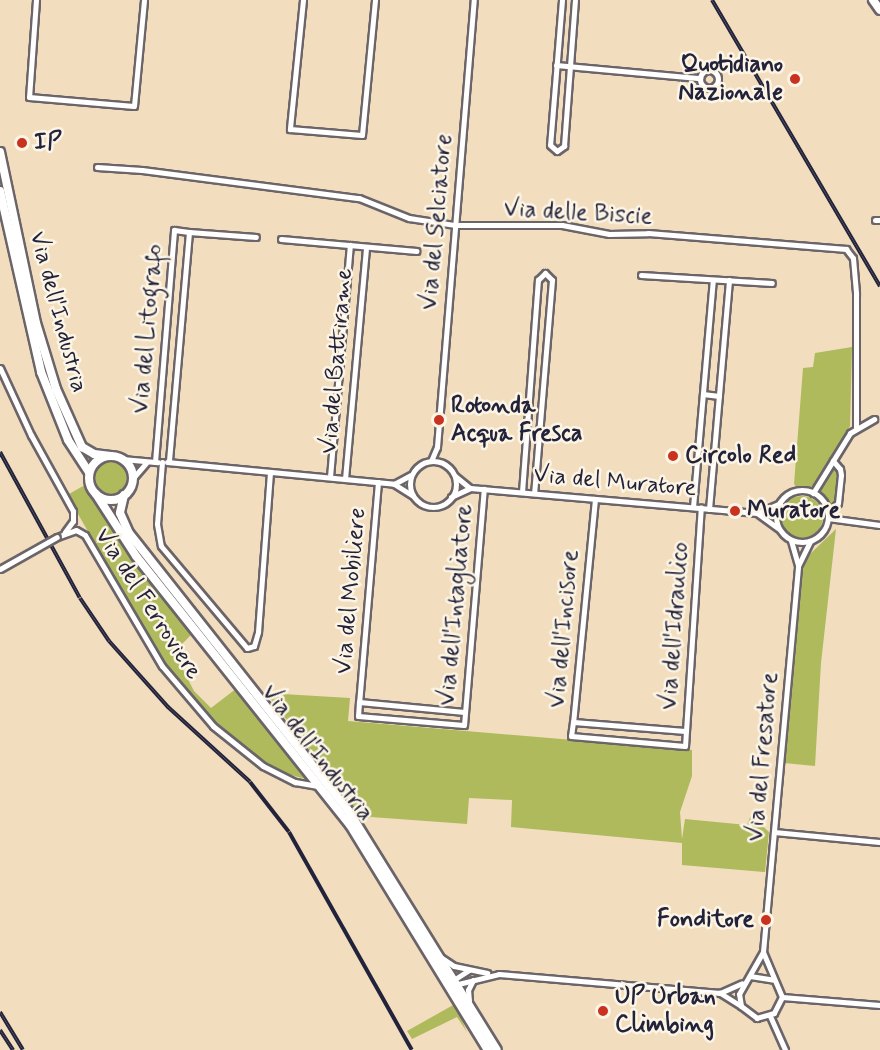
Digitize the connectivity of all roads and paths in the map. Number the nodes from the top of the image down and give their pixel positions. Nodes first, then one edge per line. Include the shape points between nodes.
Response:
1 (36, 0) edge
2 (144, 0) edge
3 (303, 0) edge
4 (375, 0) edge
5 (474, 0) edge
6 (562, 0) edge
7 (575, 0) edge
8 (873, 0) edge
9 (880, 10) edge
10 (556, 65) junction
11 (570, 66) junction
12 (700, 78) dead end
13 (0, 152) edge
14 (97, 167) dead end
15 (0, 192) edge
16 (0, 202) edge
17 (455, 225) junction
18 (189, 232) junction
19 (256, 237) dead end
20 (281, 239) dead end
21 (350, 245) junction
22 (366, 247) junction
23 (416, 251) dead end
24 (641, 275) dead end
25 (713, 280) junction
26 (729, 280) junction
27 (772, 283) dead end
28 (164, 349) junction
29 (179, 351) junction
30 (0, 368) edge
31 (530, 383) junction
32 (543, 384) junction
33 (703, 394) junction
34 (718, 396) junction
35 (874, 419) dead end
36 (856, 428) junction
37 (437, 447) junction
38 (111, 456) junction
39 (122, 459) junction
40 (431, 461) junction
41 (832, 461) junction
42 (147, 462) junction
43 (155, 462) junction
44 (166, 462) junction
45 (442, 464) junction
46 (89, 472) junction
47 (270, 472) junction
48 (412, 473) junction
49 (453, 474) junction
50 (330, 477) junction
51 (133, 478) junction
52 (345, 478) junction
53 (378, 482) junction
54 (394, 484) junction
55 (470, 488) junction
56 (484, 489) junction
57 (522, 492) junction
58 (813, 492) junction
59 (534, 493) junction
60 (96, 494) junction
61 (124, 495) junction
62 (413, 496) junction
63 (452, 497) junction
64 (595, 499) junction
65 (780, 502) junction
66 (693, 507) junction
67 (701, 508) junction
68 (709, 509) junction
69 (757, 513) junction
70 (828, 516) junction
71 (880, 525) edge
72 (780, 529) junction
73 (64, 533) junction
74 (791, 540) junction
75 (810, 541) junction
76 (798, 566) junction
77 (0, 569) edge
78 (359, 702) junction
79 (465, 712) junction
80 (573, 722) junction
81 (464, 725) joint
82 (686, 731) junction
83 (321, 787) junction
84 (774, 832) junction
85 (880, 842) edge
86 (763, 952) junction
87 (440, 957) junction
88 (470, 970) junction
89 (491, 974) junction
90 (750, 976) junction
91 (476, 977) junction
92 (775, 980) junction
93 (744, 982) junction
94 (454, 983) junction
95 (720, 993) junction
96 (782, 997) junction
97 (880, 1005) edge
98 (741, 1006) junction
99 (472, 1009) junction
100 (770, 1016) junction
101 (488, 1050) edge
102 (497, 1050) edge
103 (784, 1050) edge

1 - 2 street via 29,97 134,106
3 - 4 street via 291,129 362,135
5 - 17 street, Via del Selciatore
6 - 10 street
7 - 11 street
8 - 9 main road
10 - 11 street
10 - 11 street via 550,145 557,151 564,146
11 - 12 street
13 - 38 main road, Via dell'Industria via 33,314 56,389 80,444 94,454
14 - 17 street, Via delle Biscie via 359,198 409,218
15 - 16 street
15 - 46 main road, Via dell'Industria via 41,372 68,440
17 - 36 street, Via delle Biscie via 562,225 609,234 648,233 846,249 853,258 856,294
17 - 37 street, Via del Selciatore
18 - 19 street
18 - 28 street, Via del Litografo via 174,230
18 - 29 street, Via del Litografo
20 - 21 street, Via del Battirame
21 - 22 street, Via del Battirame
21 - 50 street, Via del Battirame
22 - 23 street, Via del Battirame
22 - 52 street, Via del Battirame
24 - 25 street
25 - 26 street
25 - 33 street
26 - 27 street
26 - 34 street
28 - 29 street
28 - 43 street, Via del Litografo
29 - 44 street, Via del Litografo
30 - 73 street, Via del Ferroviere via 73,511 72,523
31 - 32 street
31 - 32 street via 538,280 545,273 552,280
31 - 57 street
32 - 59 street
33 - 34 street
33 - 66 street
34 - 68 street
35 - 36 street
36 - 41 street
37 - 40 street, Via del Selciatore
37 - 45 street, Via del Selciatore
38 - 39 main road
38 - 46 main road via 100,459
39 - 42 street
39 - 51 main road
40 - 45 street
40 - 48 street
41 - 58 street
41 - 70 street via 840,469 840,476 838,503
42 - 43 street
42 - 51 street
43 - 44 street
44 - 47 street
44 - 47 street, Via del Litografo via 157,524 160,546 247,648 254,646 258,632
45 - 49 street
46 - 60 main road
47 - 50 street
48 - 54 street
48 - 62 street
49 - 55 street
49 - 63 street
50 - 52 street
51 - 61 main road
52 - 53 street
53 - 54 street
53 - 78 street, Via del Mobiliere
54 - 62 street
55 - 56 street, Via del Muratore
55 - 63 street
56 - 57 street, Via del Muratore
56 - 79 street, Via dell'Intagliatore
57 - 59 street, Via del Muratore
58 - 65 street via 795,491
58 - 70 street via 823,500
59 - 64 street, Via del Muratore
60 - 61 main road via 107,499
60 - 83 main road, Via dell'Industria via 136,556
61 - 87 main road, Via dell'Industria via 120,513 129,533 348,810
62 - 63 street via 432,507
64 - 66 street, Via del Muratore
64 - 80 street, Via dell'Incisore
65 - 69 street
65 - 72 street via 776,516
66 - 67 street, Via del Muratore
67 - 68 street, Via del Muratore
67 - 82 street, Via dell'Idraulico
68 - 69 street, Via del Muratore
69 - 72 street
70 - 71 street
70 - 75 street via 821,535
72 - 74 street
73 - 77 street, bridge
73 - 83 street, Via del Ferroviere via 78,530 85,535 149,646 213,726 262,766 295,782
74 - 75 street
74 - 76 street, Via del Fresatore
75 - 76 street, Via del Fresatore
76 - 84 street, Via del Fresatore
78 - 79 street, Via del Mobiliere
78 - 81 street, Via del Mobiliere via 358,716
79 - 81 street, Via dell'Intagliatore
80 - 82 street, Via dell'Incisore
80 - 82 street, Via dell'Idraulico via 571,736 685,746
83 - 94 main road, Via dell'Industria
84 - 85 street
84 - 86 street, Via del Fresatore
86 - 90 street, Via del Fresatore
86 - 92 street, Via del Fresatore
87 - 88 street
87 - 94 main road, Via dell'Industria
88 - 89 street
88 - 94 street
89 - 91 street
89 - 95 street
90 - 92 street
90 - 93 street
91 - 94 street
91 - 99 street via 468,990
92 - 96 street
93 - 95 street
93 - 98 street via 739,994
94 - 99 main road, Via dell'Industria
94 - 101 main road, Via dell'Industria
95 - 98 street
96 - 97 street
96 - 100 street via 778,1009
98 - 100 street via 751,1017
99 - 102 main road, Via dell'Industria
100 - 103 street

